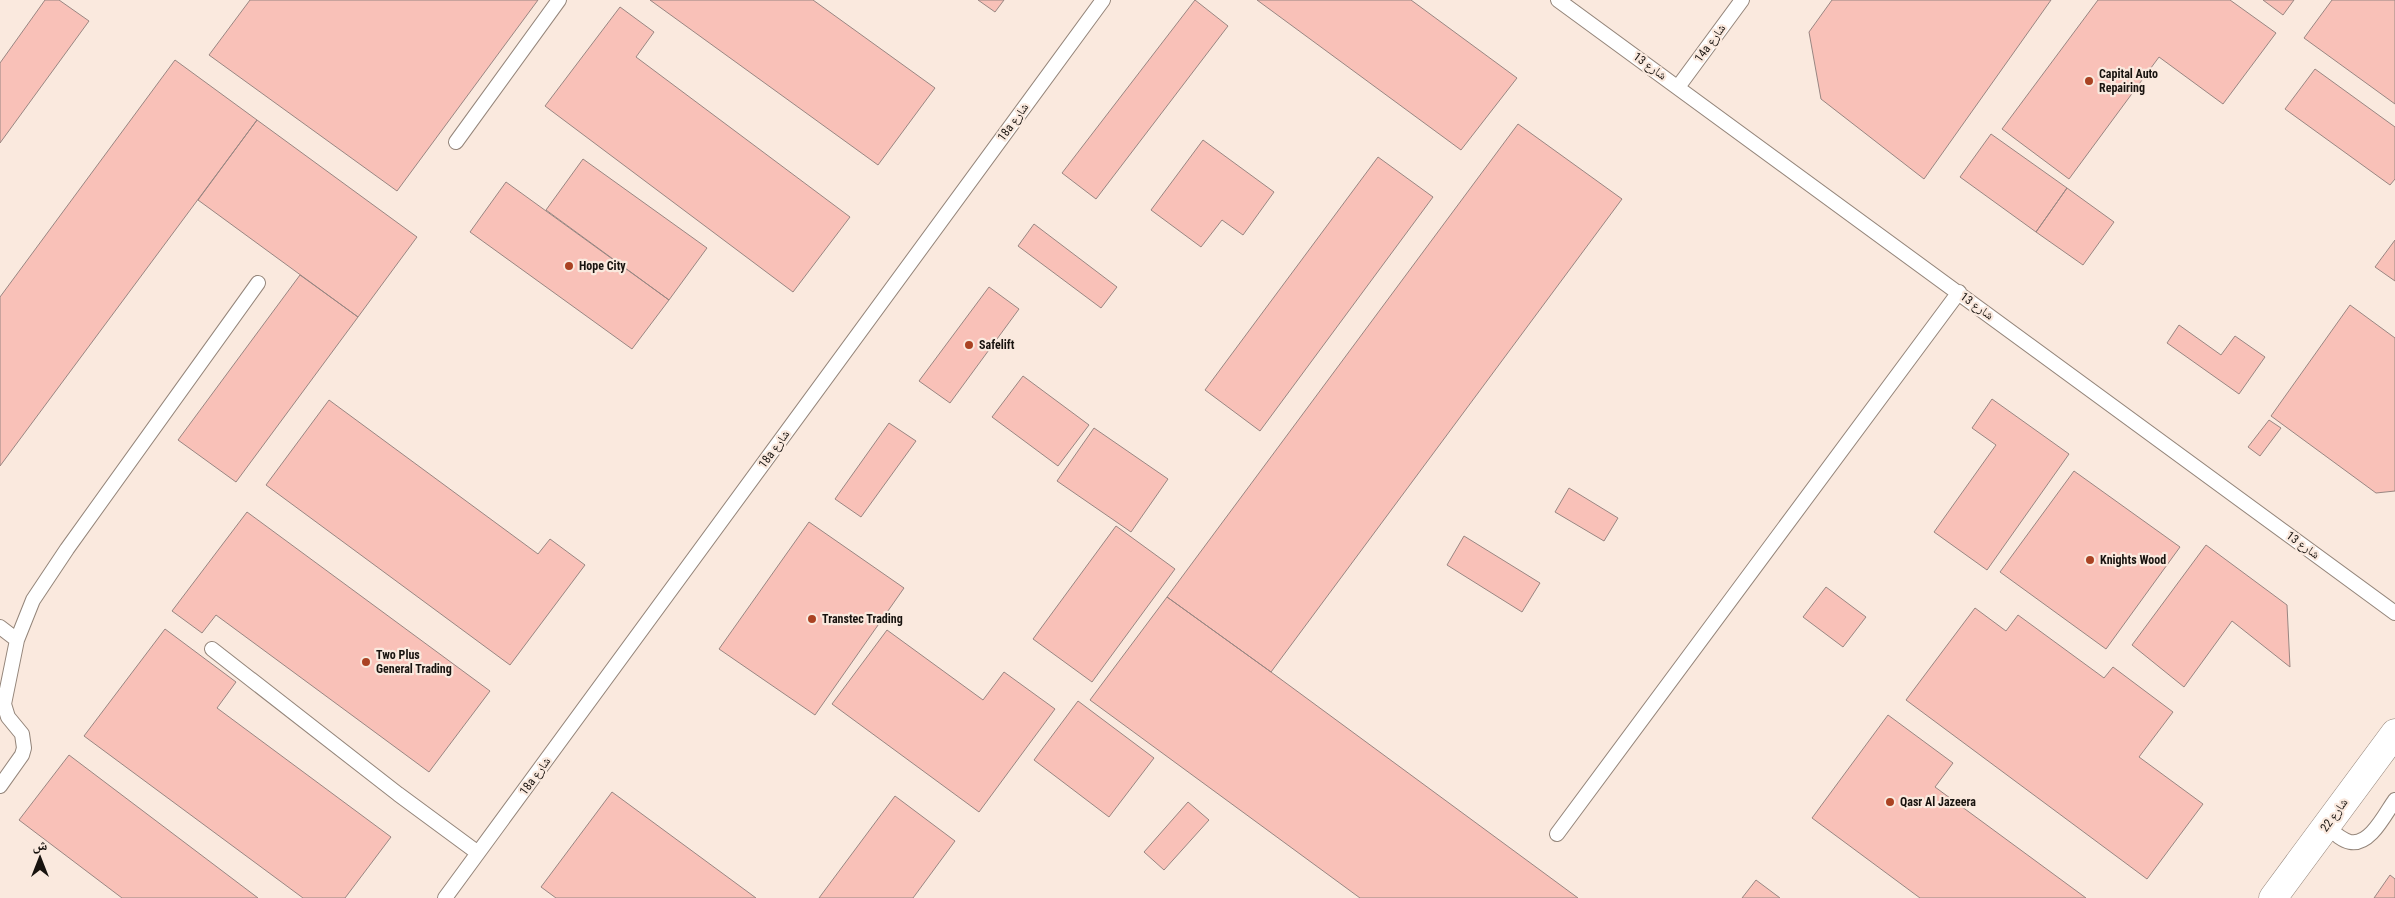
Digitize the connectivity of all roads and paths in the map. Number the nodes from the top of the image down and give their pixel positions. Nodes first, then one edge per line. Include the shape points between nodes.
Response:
1 (559, 0) edge
2 (1103, 0) edge
3 (1558, 0) edge
4 (1742, 0) edge
5 (1678, 87) junction
6 (456, 142) dead end
7 (258, 283) dead end
8 (1959, 292) junction
9 (2395, 613) edge
10 (0, 627) edge
11 (17, 640) junction
12 (212, 649) dead end
13 (2395, 733) edge
14 (0, 786) edge
15 (2395, 800) edge
16 (2326, 826) junction
17 (1558, 834) dead end
18 (478, 853) junction
19 (445, 898) edge
20 (2273, 898) edge

1 - 6 lane
2 - 18 lane, 18a شارع
3 - 5 lane, شارع 13
4 - 5 lane, 14a شارع
5 - 8 lane, شارع 13
7 - 11 lane via 67,549 33,600
8 - 9 lane, شارع 13
8 - 17 lane
10 - 11 lane
11 - 14 lane via 4,704 8,718 22,734 24,748
12 - 18 lane
13 - 16 street, شارع 22
15 - 16 lane via 2372,831 2358,842 2349,842
16 - 20 street, شارع 22
18 - 19 lane, 18a شارع

